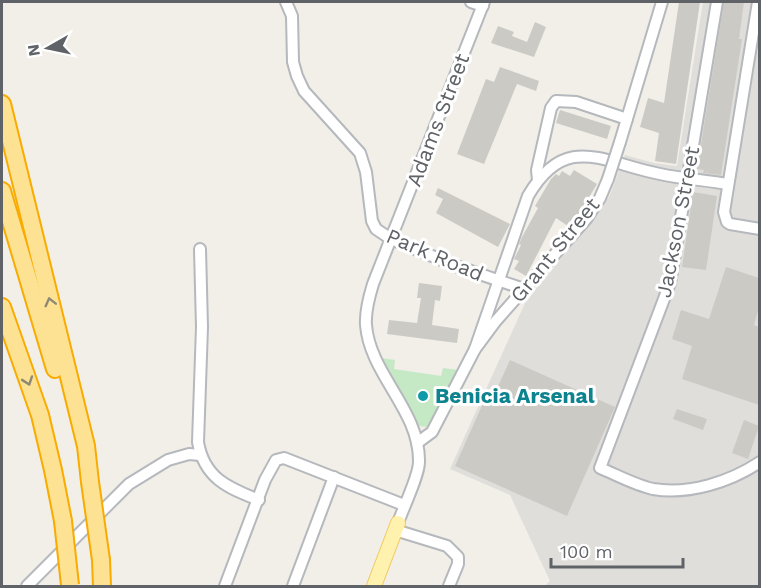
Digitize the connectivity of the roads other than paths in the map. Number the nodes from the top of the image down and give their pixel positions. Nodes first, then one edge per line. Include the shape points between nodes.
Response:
1 (286, 2) edge
2 (471, 2) edge
3 (662, 2) edge
4 (717, 2) edge
5 (758, 2) edge
6 (483, 4) edge
7 (2, 104) edge
8 (627, 118) junction
9 (688, 178) junction
10 (538, 180) junction
11 (728, 184) junction
12 (2, 191) edge
13 (759, 229) edge
14 (391, 239) junction
15 (200, 249) dead end
16 (497, 280) junction
17 (524, 289) junction
18 (2, 307) edge
19 (475, 349) junction
20 (417, 443) junction
21 (200, 455) junction
22 (759, 462) edge
23 (334, 477) junction
24 (90, 482) junction
25 (259, 500) junction
26 (404, 505) junction
27 (396, 527) junction
28 (27, 586) edge
29 (70, 586) edge
30 (102, 586) edge
31 (225, 586) edge
32 (293, 586) edge
33 (374, 586) edge
34 (449, 586) edge

1 - 14 street, Park Road via 292,16 297,76 304,91 360,153 372,221 376,229
2 - 6 street
3 - 8 street, Grant Street
4 - 9 street, Jackson Street
5 - 11 street
6 - 14 street, Adams Street
24 -> 7 highway via 86,446
8 - 10 street via 576,102 556,101 551,108
8 - 17 street, Grant Street, bridge via 600,198
9 - 10 street via 581,156 563,159
9 - 11 street
9 - 22 street, Jackson Street via 670,283 600,468 651,489 666,490 714,484
10 - 16 street via 528,196
11 - 13 street via 724,212 727,222
12 - 24 highway
14 - 16 street, Park Road
14 - 20 street, Adams Street via 373,284 366,324 373,354 413,427
15 - 21 street
16 - 17 street, Park Road
16 - 19 street
17 - 19 street, Grant Street
18 -> 29 highway, bridge via 40,415 63,521
19 - 20 street, Grant Street via 432,432
20 - 26 street via 419,465
21 - 25 street via 221,483
21 - 28 street via 168,460 129,484
23 - 25 street via 284,458 276,460
23 - 26 street
23 - 32 street
24 - 30 highway, bridge
25 - 31 street
26 - 27 street
27 - 33 main road
27 - 34 street via 447,546 458,557

